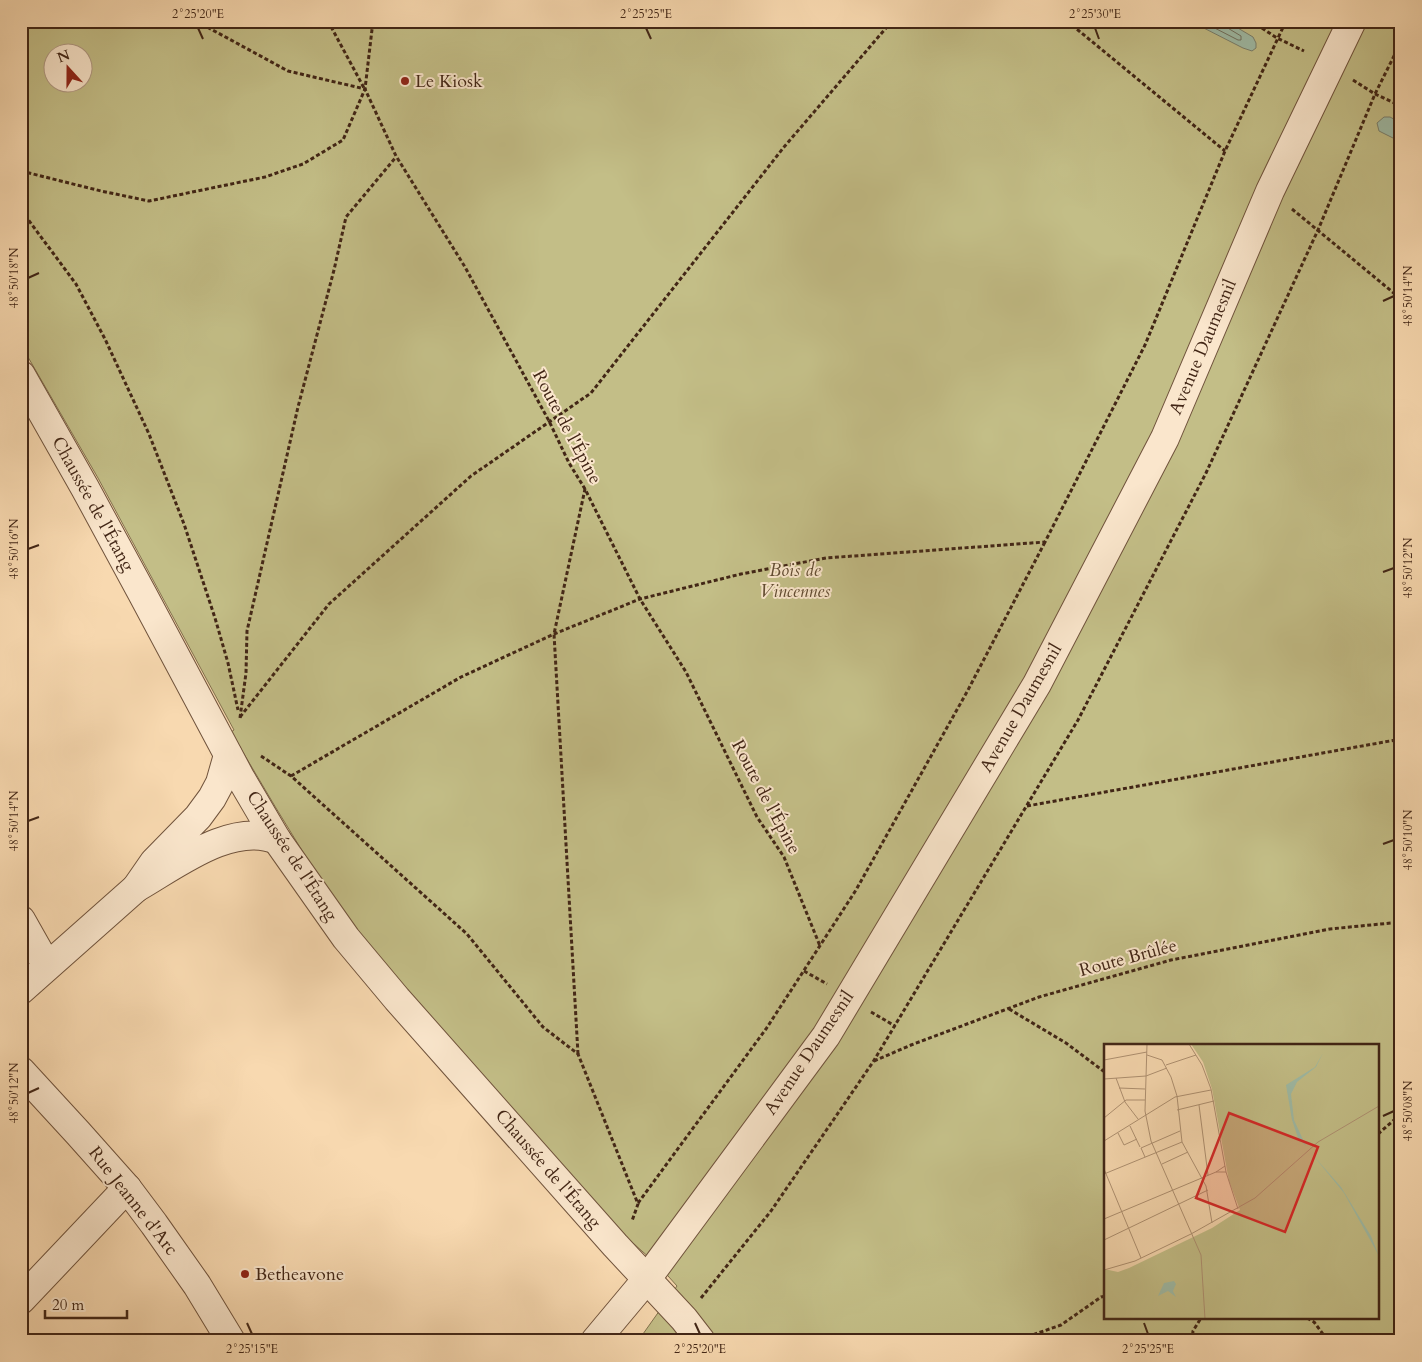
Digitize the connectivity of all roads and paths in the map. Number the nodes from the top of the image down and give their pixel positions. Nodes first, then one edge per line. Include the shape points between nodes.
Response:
1 (196, 21) edge
2 (328, 21) edge
3 (373, 21) edge
4 (892, 21) edge
5 (1066, 21) edge
6 (1251, 21) edge
7 (1286, 21) edge
8 (1352, 21) edge
9 (1277, 38) junction
10 (1401, 42) edge
11 (1304, 51) dead end
12 (1350, 78) dead end
13 (365, 89) junction
14 (1374, 94) junction
15 (1401, 106) edge
16 (1225, 151) junction
17 (396, 156) junction
18 (21, 171) edge
19 (1292, 209) dead end
20 (21, 210) edge
21 (1318, 230) junction
22 (1401, 299) edge
23 (21, 375) edge
24 (549, 421) junction
25 (585, 489) junction
26 (1045, 542) junction
27 (640, 599) junction
28 (554, 634) junction
29 (240, 718) junction
30 (242, 725) dead end
31 (1401, 739) edge
32 (256, 753) dead end
33 (228, 755) junction
34 (291, 776) junction
35 (1027, 806) junction
36 (278, 840) junction
37 (136, 888) junction
38 (21, 920) edge
39 (1401, 922) edge
40 (820, 946) junction
41 (47, 966) junction
42 (804, 971) junction
43 (830, 986) dead end
44 (21, 990) edge
45 (1009, 1008) junction
46 (871, 1012) dead end
47 (895, 1026) junction
48 (578, 1054) junction
49 (873, 1062) junction
50 (21, 1071) edge
51 (1104, 1072) edge
52 (1401, 1114) edge
53 (1380, 1132) edge
54 (127, 1188) junction
55 (638, 1204) junction
56 (630, 1226) dead end
57 (646, 1280) junction
58 (1104, 1296) edge
59 (21, 1300) edge
60 (684, 1319) junction
61 (1200, 1320) edge
62 (1310, 1320) edge
63 (231, 1341) edge
64 (595, 1341) edge
65 (701, 1341) edge
66 (1015, 1341) edge
67 (1192, 1341) edge
68 (1328, 1341) edge

1 - 13 path via 288,72
2 - 13 path, Route de l'Épine
3 - 13 path
4 - 24 path via 784,147 591,392
5 - 16 path
6 - 9 path
7 - 9 path
8 - 57 street, Avenue Daumesnil via 1270,191 1165,438 1037,684 826,1036
9 - 11 path
9 - 16 path
10 - 14 path
12 - 14 path
13 - 17 path, Route de l'Épine
13 - 18 path via 343,140 303,164 265,177 149,202
14 - 15 path
14 - 21 path
16 - 26 path via 1145,345
17 - 24 path, Route de l'Épine via 465,267
17 - 29 path via 346,217 247,631
19 - 21 path
20 - 29 path via 76,284 149,434 216,618
21 - 22 path
21 - 35 path via 1206,472 1078,720
23 - 33 street, Chaussée de l'Étang via 103,520
24 - 25 path, Route de l'Épine
24 - 29 path via 471,476 329,604
25 - 27 path, Route de l'Épine
25 - 28 path
26 - 27 path via 826,558 741,574
26 - 40 path via 968,690 861,881
27 - 28 path
27 - 40 path, Route de l'Épine via 686,672 757,817 784,857
28 - 34 path via 460,678
28 - 48 path
29 - 30 path
31 - 35 path
32 - 34 path
33 - 36 street, Chaussée de l'Étang
33 - 37 street via 212,798 154,862
34 - 48 path via 467,934 543,1027
35 - 47 path
36 - 37 street via 255,834 224,840
36 - 57 street, Chaussée de l'Étang via 346,938 390,991
37 - 41 street
38 - 41 street
39 - 45 path, Route Brûlée via 1330,929 1171,960
40 - 42 path
41 - 44 street
42 - 43 path
42 - 55 path via 766,1029
45 - 49 path, Route Brûlée
45 - 51 path via 1066,1043
46 - 47 path
47 - 49 path
48 - 55 path
49 - 60 path via 771,1211
50 - 54 street, Rue Jeanne d'Arc
52 - 53 path
54 - 59 street
54 - 63 street, Rue Jeanne d'Arc via 197,1285
55 - 56 path
57 - 60 street, Chaussée de l'Étang
57 - 64 street, Avenue Daumesnil
58 - 66 path via 1061,1325
60 - 65 street, Chaussée de l'Étang
61 - 67 path via 1193,1331
62 - 68 path

